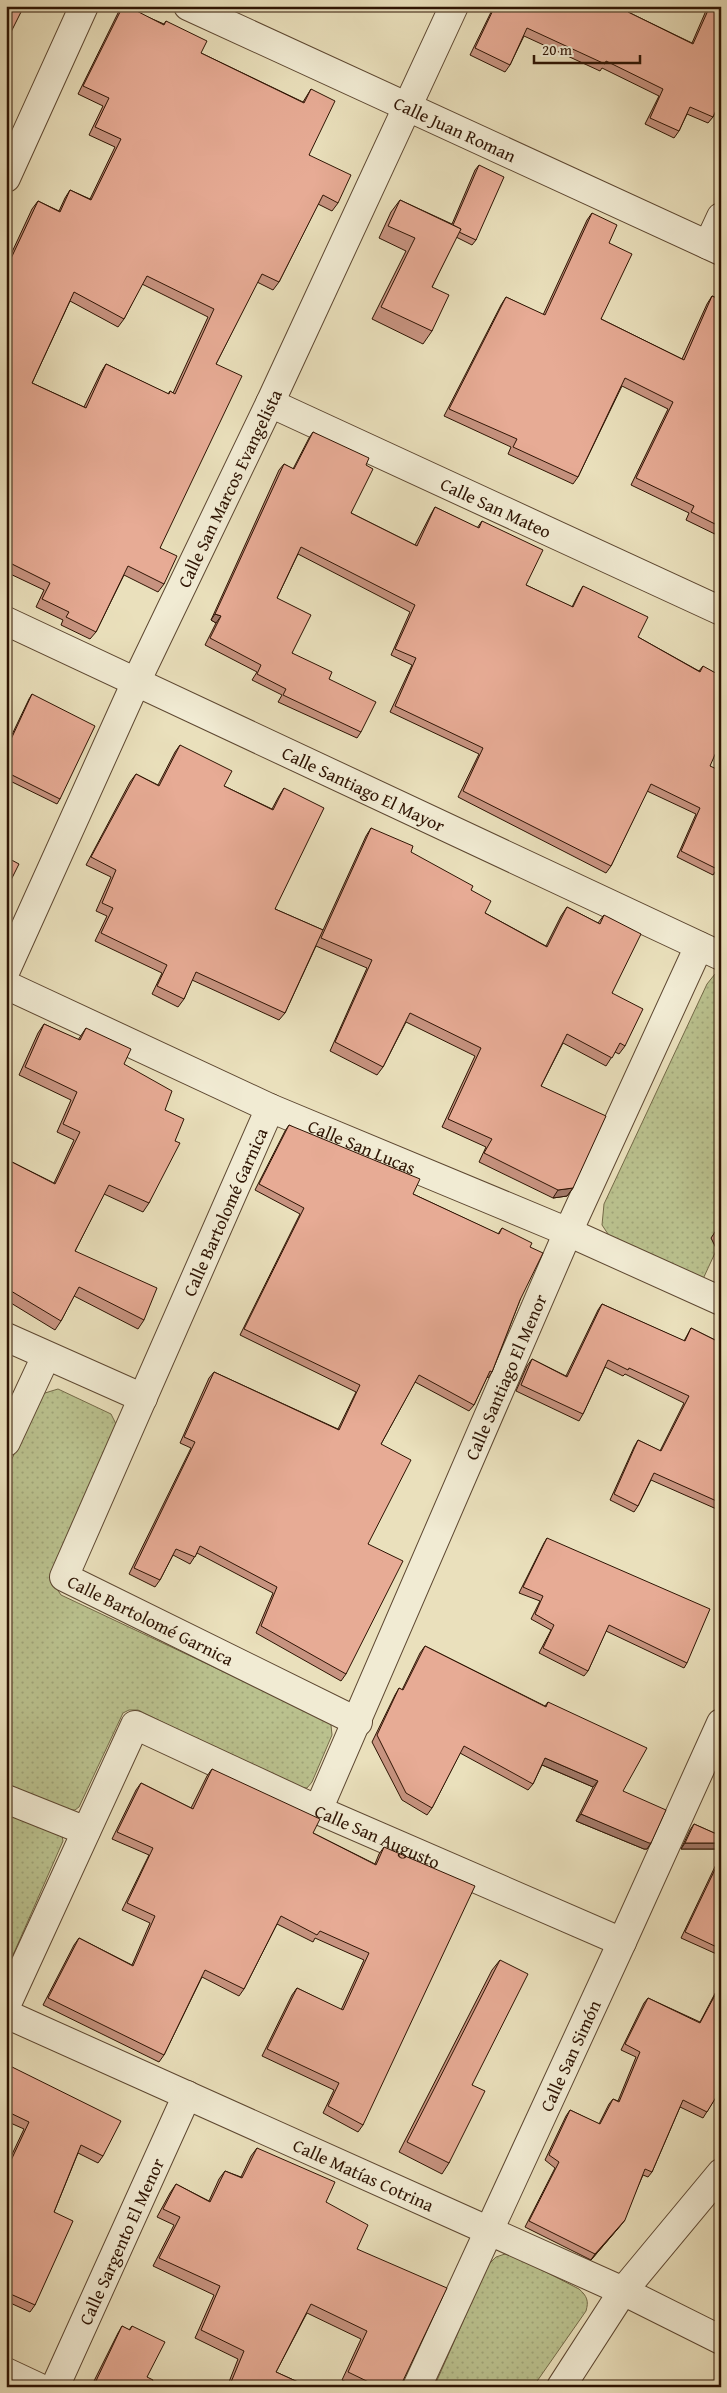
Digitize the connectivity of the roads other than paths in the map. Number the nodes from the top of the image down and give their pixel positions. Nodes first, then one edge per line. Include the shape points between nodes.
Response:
1 (84, 6) edge
2 (188, 6) edge
3 (454, 6) edge
4 (408, 107) junction
5 (6, 178) edge
6 (721, 217) edge
7 (714, 248) edge
8 (270, 402) junction
9 (721, 610) edge
10 (6, 621) edge
11 (136, 682) junction
12 (710, 951) edge
13 (6, 970) edge
14 (6, 985) edge
15 (270, 1108) junction
16 (568, 1232) junction
17 (721, 1301) edge
18 (6, 1337) edge
19 (46, 1356) junction
20 (143, 1398) junction
21 (6, 1442) edge
22 (358, 1722) junction
23 (721, 1723) edge
24 (6, 1799) edge
25 (318, 1810) junction
26 (86, 1831) junction
27 (622, 1942) junction
28 (6, 2006) edge
29 (6, 2014) edge
30 (187, 2096) junction
31 (721, 2173) edge
32 (489, 2231) junction
33 (623, 2291) junction
34 (721, 2340) edge
35 (6, 2372) edge
36 (38, 2387) edge
37 (55, 2387) edge
38 (417, 2387) edge
39 (561, 2387) edge

1 - 5 street
2 - 4 street, Calle Juan Roman
3 - 4 street, Calle San Marcos Evangelista
4 - 7 street, Calle Juan Roman
4 - 8 street, Calle San Marcos Evangelista
6 - 7 street
8 - 9 street, Calle San Mateo
8 - 11 street, Calle San Marcos Evangelista
10 - 11 street, Calle Santiago El Mayor
11 - 12 street, Calle Santiago El Mayor
11 - 13 street, Calle San Marcos Evangelista
12 - 16 street, Calle Santiago El Menor
14 - 15 street, Calle San Lucas
15 - 16 street, Calle San Lucas
15 - 20 street, Calle Bartolomé Garnica
16 - 17 street, Calle San Lucas
16 - 22 street, Calle Santiago El Menor
18 - 19 street
19 - 20 street
19 - 21 street
20 - 22 street, Calle Bartolomé Garnica via 64,1577
22 - 25 street, Calle Santiago El Menor
23 - 27 street, Calle San Simón
24 - 26 street
25 - 26 street, Calle San Augusto via 135,1725
25 - 27 street, Calle San Augusto
26 - 28 street
27 - 32 street, Calle San Simón
29 - 30 street, Calle Matías Cotrina
30 - 32 street, Calle Matías Cotrina
30 - 37 street, Calle Sargento El Menor
31 - 33 street
32 - 33 street, Calle Matías Cotrina
32 - 38 street, Calle San Simón
33 - 34 street, Calle Matías Cotrina
33 - 39 street
35 - 36 street

